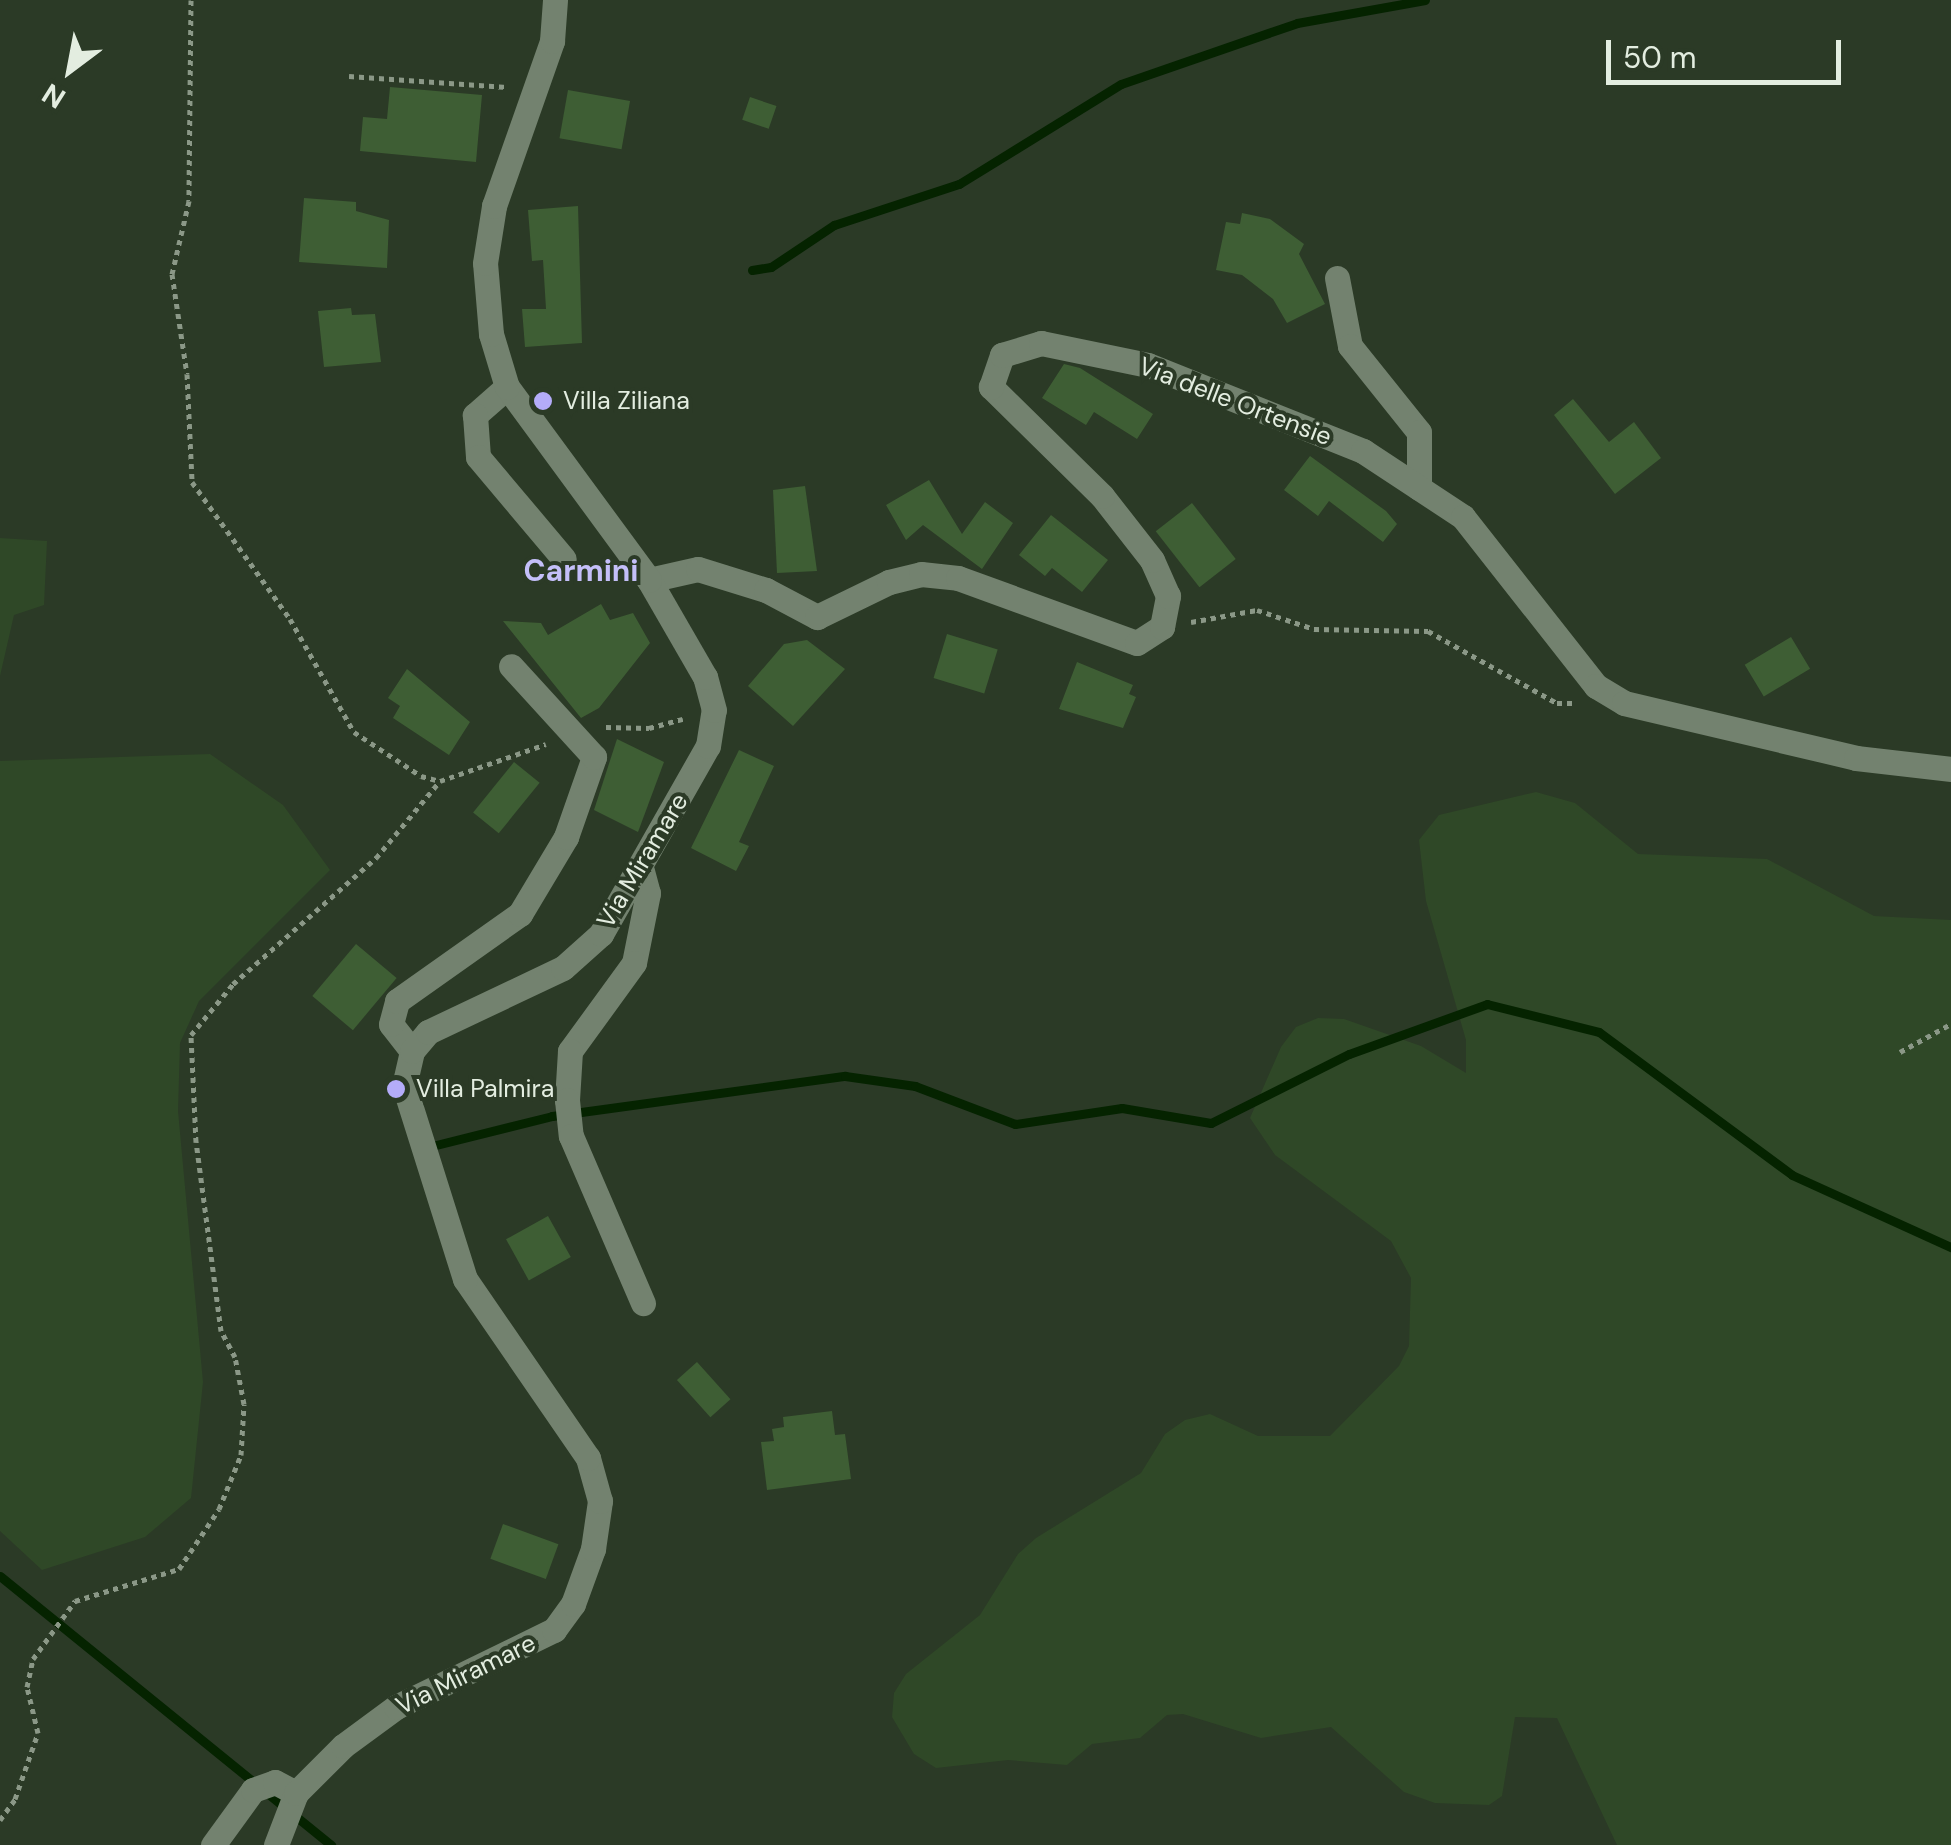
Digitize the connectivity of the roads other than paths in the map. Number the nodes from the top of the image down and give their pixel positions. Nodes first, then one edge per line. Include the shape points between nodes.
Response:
1 (555, 0) edge
2 (1337, 278) dead end
3 (506, 387) junction
4 (1420, 488) junction
5 (564, 559) dead end
6 (649, 580) junction
7 (511, 666) dead end
8 (1951, 769) edge
9 (642, 870) junction
10 (412, 1052) junction
11 (642, 1304) dead end
12 (296, 1794) junction
13 (213, 1845) edge
14 (276, 1845) edge

1 - 3 street, Via Miramare via 552,41 494,206 485,263 491,334
2 - 4 street via 1350,346 1419,432
3 - 5 street via 476,415 478,457
3 - 6 street, Via Miramare
4 - 6 street, Via delle Ortensie via 1363,452 1148,365 1041,343 1002,355 990,387 1102,496 1152,560 1168,596 1162,627 1137,644 1094,632 1011,592 921,574 818,618 766,590 698,568
4 - 8 street, Via delle Ortensie via 1463,516 1596,686 1624,703 1856,758
6 - 9 street, Via Miramare via 706,677 714,710 708,746
7 - 10 street via 594,757 566,838 520,914 396,1001 391,1024
9 - 10 street, Via Miramare via 600,934 563,968 443,1020
9 - 11 street via 648,893 634,963 570,1051 567,1100 571,1136
10 - 12 street, Via Miramare via 404,1086 465,1279 588,1458 600,1501 593,1549 573,1604 554,1630 396,1707 343,1746
12 - 13 street via 276,1782 253,1790
12 - 14 street, Via Miramare

